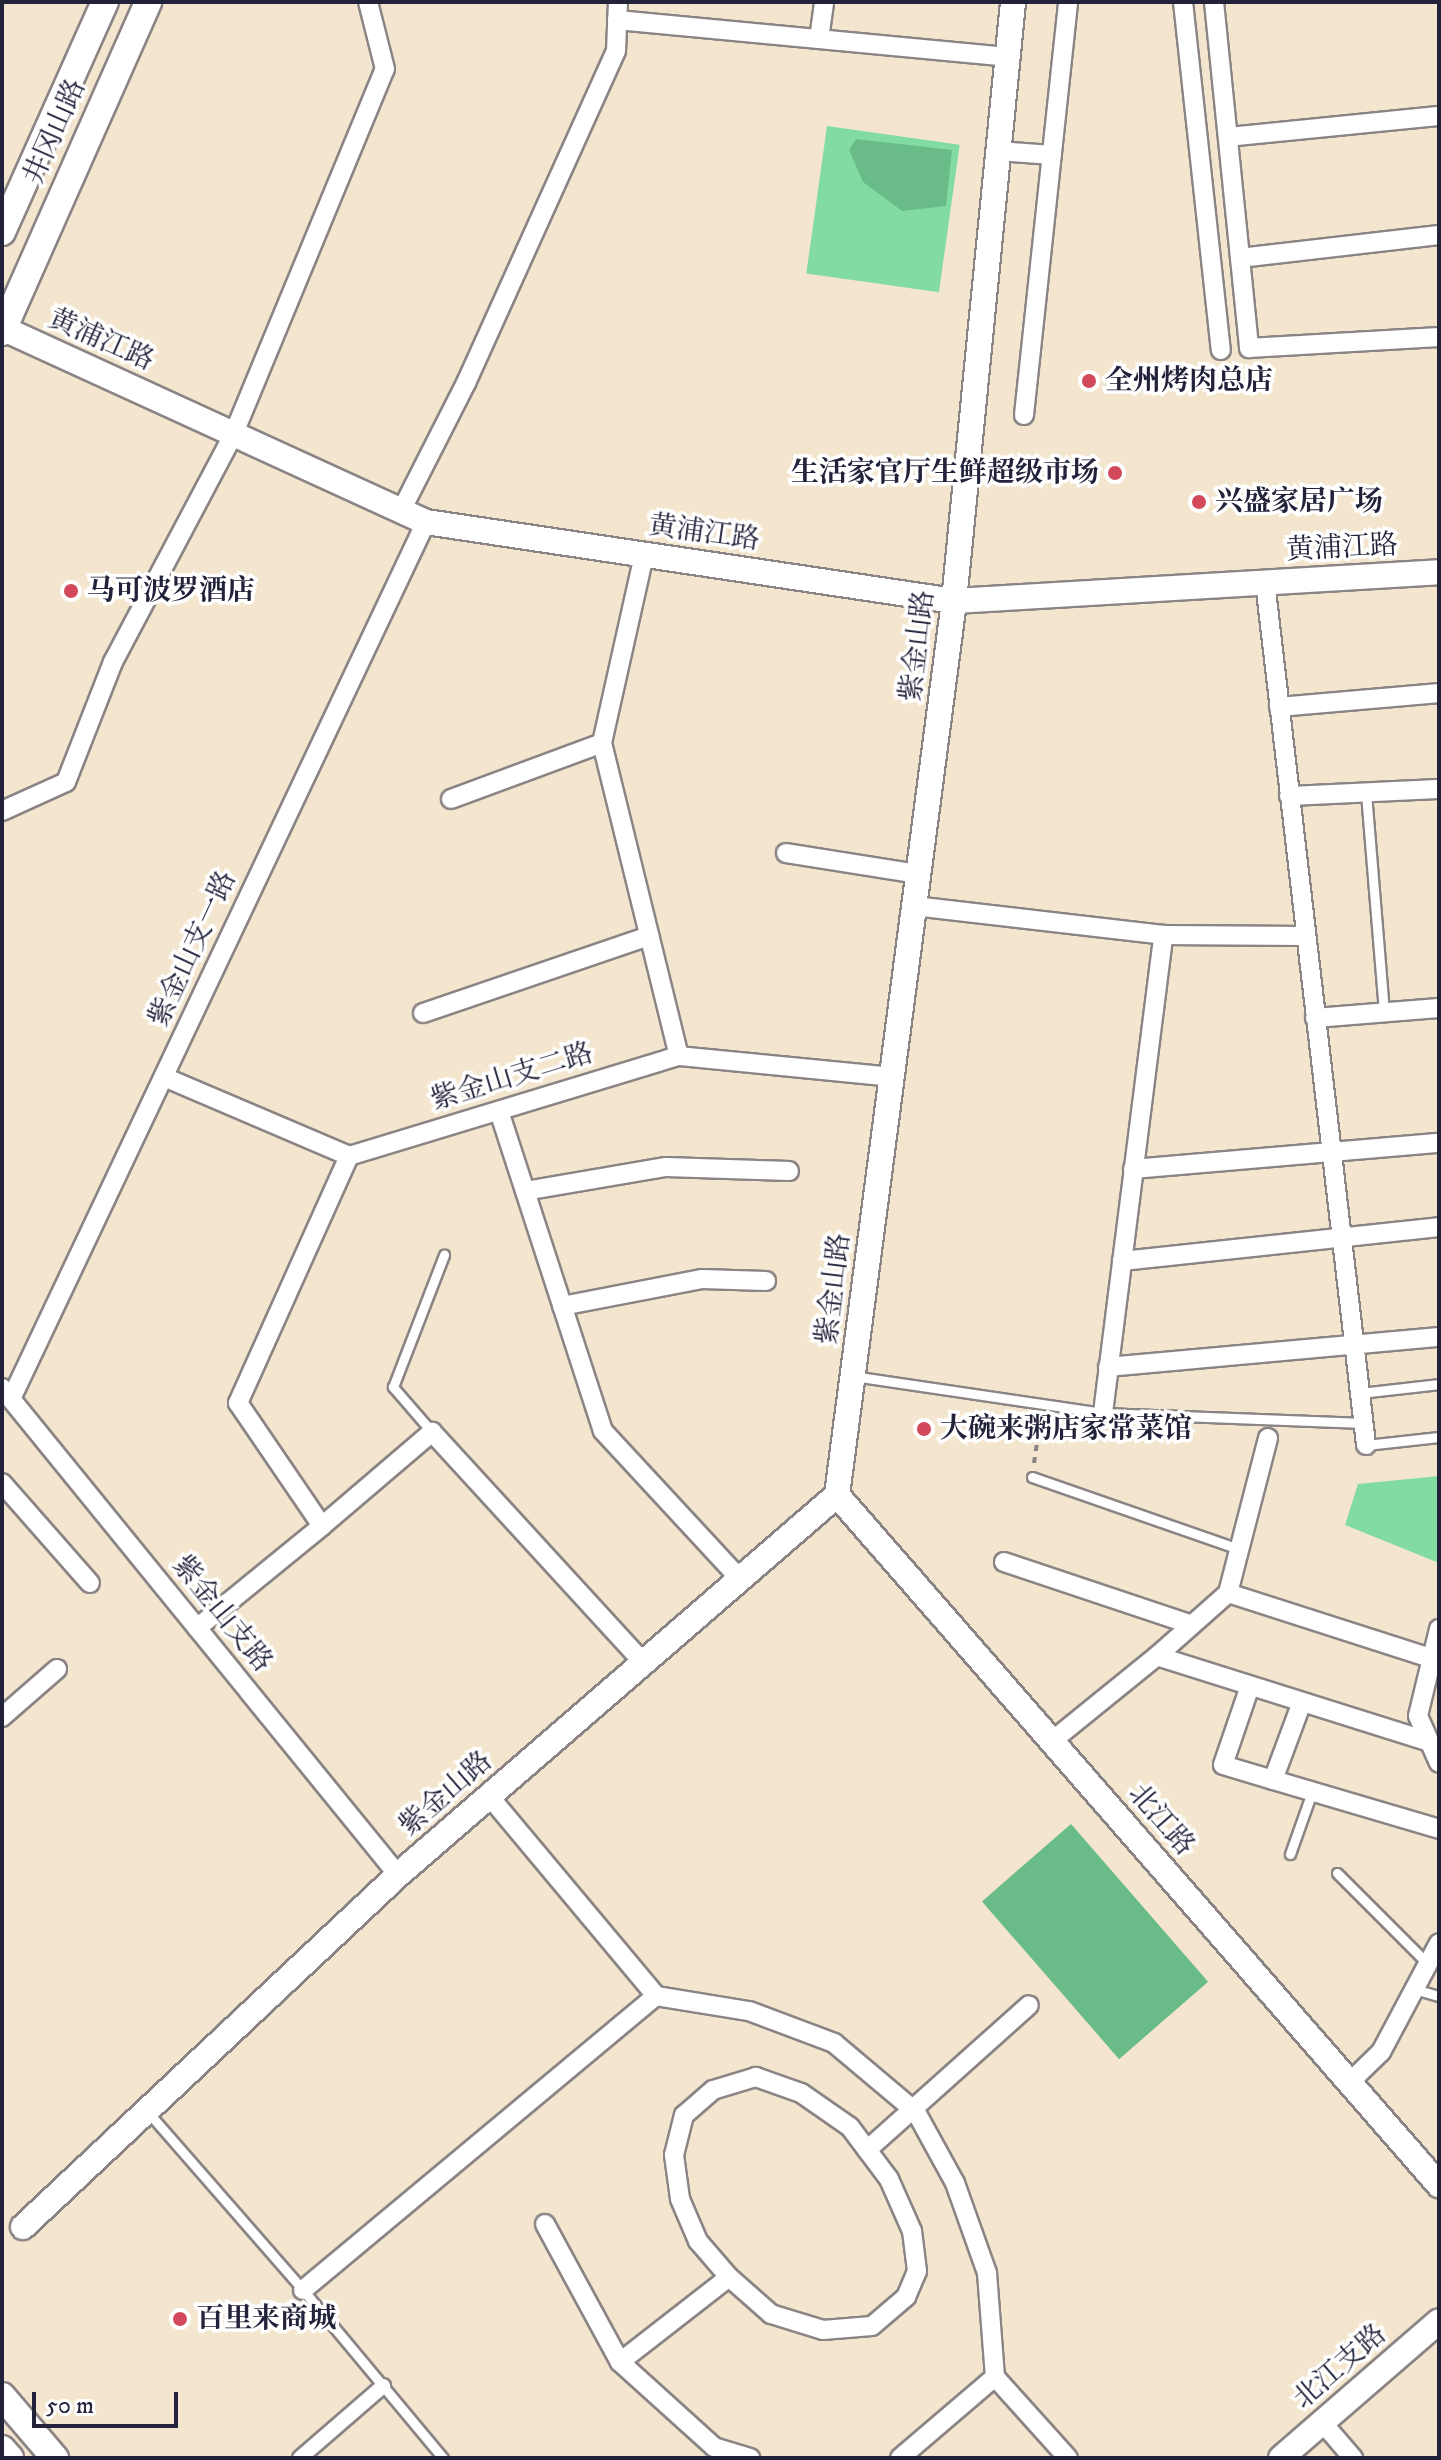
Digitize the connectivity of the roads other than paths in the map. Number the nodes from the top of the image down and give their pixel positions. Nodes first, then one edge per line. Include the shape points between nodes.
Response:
1 (105, 2) edge
2 (148, 2) edge
3 (368, 2) edge
4 (824, 2) edge
5 (1013, 2) edge
6 (1068, 2) edge
7 (1183, 2) edge
8 (1214, 2) edge
9 (618, 11) edge
10 (819, 39) junction
11 (1007, 57) junction
12 (1439, 116) edge
13 (1228, 137) junction
14 (998, 151) junction
15 (1052, 155) junction
16 (2, 232) edge
17 (1439, 235) edge
18 (1240, 258) junction
19 (2, 330) edge
20 (1439, 337) edge
21 (1221, 350) dead end
22 (1024, 415) dead end
23 (234, 433) junction
24 (401, 511) junction
25 (426, 522) junction
26 (644, 555) junction
27 (1439, 572) edge
28 (1265, 582) junction
29 (954, 601) junction
30 (1439, 693) edge
31 (1279, 707) junction
32 (602, 743) junction
33 (1439, 789) edge
34 (1366, 792) junction
35 (1289, 796) junction
36 (451, 799) dead end
37 (2, 811) edge
38 (786, 853) dead end
39 (919, 874) junction
40 (914, 906) junction
41 (1163, 935) junction
42 (649, 936) junction
43 (1305, 936) junction
44 (1439, 1008) edge
45 (1384, 1012) junction
46 (423, 1013) dead end
47 (1315, 1018) junction
48 (679, 1056) junction
49 (164, 1077) junction
50 (892, 1077) junction
51 (499, 1111) junction
52 (1439, 1143) edge
53 (1331, 1152) junction
54 (349, 1156) junction
55 (1133, 1169) junction
56 (789, 1171) dead end
57 (525, 1191) junction
58 (1439, 1227) edge
59 (1341, 1236) junction
60 (444, 1255) dead end
61 (1122, 1261) junction
62 (766, 1281) dead end
63 (562, 1306) junction
64 (1439, 1337) edge
65 (1354, 1345) junction
66 (1108, 1367) junction
67 (853, 1376) junction
68 (1439, 1384) edge
69 (1360, 1393) junction
70 (7, 1394) edge
71 (1103, 1413) junction
72 (1364, 1423) junction
73 (432, 1432) junction
74 (1439, 1437) edge
75 (1268, 1438) dead end
76 (1366, 1445) joint
77 (1032, 1477) road end
78 (2, 1483) edge
79 (837, 1495) junction
80 (322, 1526) junction
81 (1239, 1549) junction
82 (1004, 1562) dead end
83 (740, 1579) junction
84 (90, 1583) dead end
85 (1228, 1593) junction
86 (1192, 1625) junction
87 (197, 1628) junction
88 (1439, 1629) edge
89 (1157, 1656) junction
90 (1431, 1658) junction
91 (643, 1662) junction
92 (57, 1669) dead end
93 (1250, 1686) junction
94 (1302, 1702) junction
95 (2, 1717) edge
96 (1052, 1741) junction
97 (1430, 1742) junction
98 (1439, 1763) edge
99 (1273, 1780) junction
100 (1312, 1792) junction
101 (489, 1796) junction
102 (1439, 1829) edge
103 (1290, 1854) dead end
104 (1337, 1873) dead end
105 (398, 1875) junction
106 (1439, 1943) edge
107 (1428, 1964) junction
108 (1414, 1989) junction
109 (656, 1996) junction
110 (1439, 1996) edge
111 (1029, 2005) dead end
112 (1350, 2082) junction
113 (146, 2111) junction
114 (867, 2150) junction
115 (1439, 2185) edge
116 (545, 2224) dead end
117 (23, 2227) dead end
118 (729, 2277) junction
119 (303, 2290) junction
120 (1439, 2321) edge
121 (620, 2362) junction
122 (995, 2377) junction
123 (383, 2386) junction
124 (2, 2396) edge
125 (1322, 2422) junction
126 (2, 2449) edge
127 (10, 2458) edge
128 (55, 2458) edge
129 (300, 2458) edge
130 (443, 2458) edge
131 (750, 2458) edge
132 (900, 2458) edge
133 (1068, 2458) edge
134 (1281, 2458) edge
135 (1353, 2458) edge

1 - 16 main road, 井冈山路
2 - 19 main road, 井冈山路
3 - 23 street via 385,69
4 - 10 street
5 - 11 street, 紫金山路
6 - 15 street
7 - 21 street
8 - 13 street
9 - 10 street
9 - 24 street via 616,51 466,383
10 - 11 street
11 - 14 street, 紫金山路
12 - 13 street
13 - 18 street
14 - 15 street
14 - 29 street, 紫金山路
15 - 22 street
17 - 18 street
18 - 20 street via 1249,348
19 - 23 street, 黄浦江路
23 - 24 street, 黄浦江路
23 - 37 street via 113,662 66,782
24 - 25 street, 黄浦江路
25 - 26 street, 黄浦江路
25 - 49 street, 紫金山支一路
26 - 29 street, 黄浦江路
26 - 32 street
27 - 28 street, 黄浦江路
28 - 29 street, 黄浦江路
28 - 31 street
29 - 39 street, 紫金山路
30 - 31 street
31 - 35 street
32 - 36 street
32 - 42 street
33 - 34 street
34 - 35 street
34 - 45 lane
35 - 43 street
38 - 39 street
39 - 40 street, 紫金山路
40 - 41 street
40 - 50 street, 紫金山路
41 - 43 street
41 - 55 street
42 - 46 street
42 - 48 street
43 - 47 street
44 - 45 street
45 - 47 street
47 - 53 street
48 - 50 street, 紫金山支二路
48 - 51 street, 紫金山支二路
49 - 54 street
49 - 70 street, 紫金山支一路
50 - 67 street, 紫金山路
51 - 54 street, 紫金山支二路
51 - 57 street
52 - 53 street
53 - 55 street
53 - 59 street
54 - 80 street via 238,1403
55 - 61 street
56 - 57 street via 666,1167
57 - 63 street
58 - 59 street
59 - 61 street
59 - 65 street
60 - 73 lane via 393,1387
61 - 66 street
62 - 63 street via 702,1279
63 - 83 street via 603,1431
64 - 65 street
65 - 66 street
65 - 69 street
66 - 71 street
67 - 71 lane
67 - 79 street, 紫金山路
68 - 69 lane
69 - 72 street
70 - 87 street, 紫金山支路
71 - 72 lane
72 - 76 street
73 - 80 street
73 - 91 street
74 - 76 lane
75 - 81 street
77 - 81 lane
78 - 84 street
79 - 83 street, 紫金山路
79 - 96 street, 北江路
80 - 87 street
81 - 85 street
82 - 86 street
83 - 91 street, 紫金山路
85 - 86 street
85 - 90 street
86 - 89 street
87 - 105 street, 紫金山支路
88 - 90 street
89 - 93 street
89 - 96 street
90 - 97 street via 1418,1716
91 - 101 street, 紫金山路
92 - 95 street
93 - 94 street
93 - 99 street via 1223,1765
94 - 97 street
94 - 99 street
96 - 112 street, 北江路
97 - 98 street
99 - 100 street
100 - 102 street
100 - 103 lane
101 - 105 street, 紫金山路
101 - 109 street
104 - 107 lane
105 - 113 street, 紫金山路
106 - 107 street
107 - 108 street
108 - 110 lane
108 - 112 street via 1381,2052
109 - 119 street
109 - 122 street via 749,2011 834,2043 916,2112 955,2183 987,2273
111 - 114 street
112 - 115 street, 北江路
113 - 117 street, 紫金山路
113 - 119 lane
114 - 118 street via 889,2179 912,2231 917,2271 906,2297 872,2326 823,2330 771,2314
114 - 118 street via 850,2127 801,2093 756,2077 713,2090 684,2115 674,2155 680,2199 698,2241
116 - 121 street
118 - 121 street
119 - 123 lane
120 - 125 street, 北江支路
121 - 131 street via 714,2447
122 - 132 street
122 - 133 street
123 - 129 street
123 - 130 lane
124 - 128 main road
125 - 134 street, 北江支路
125 - 135 street
126 - 127 main road

